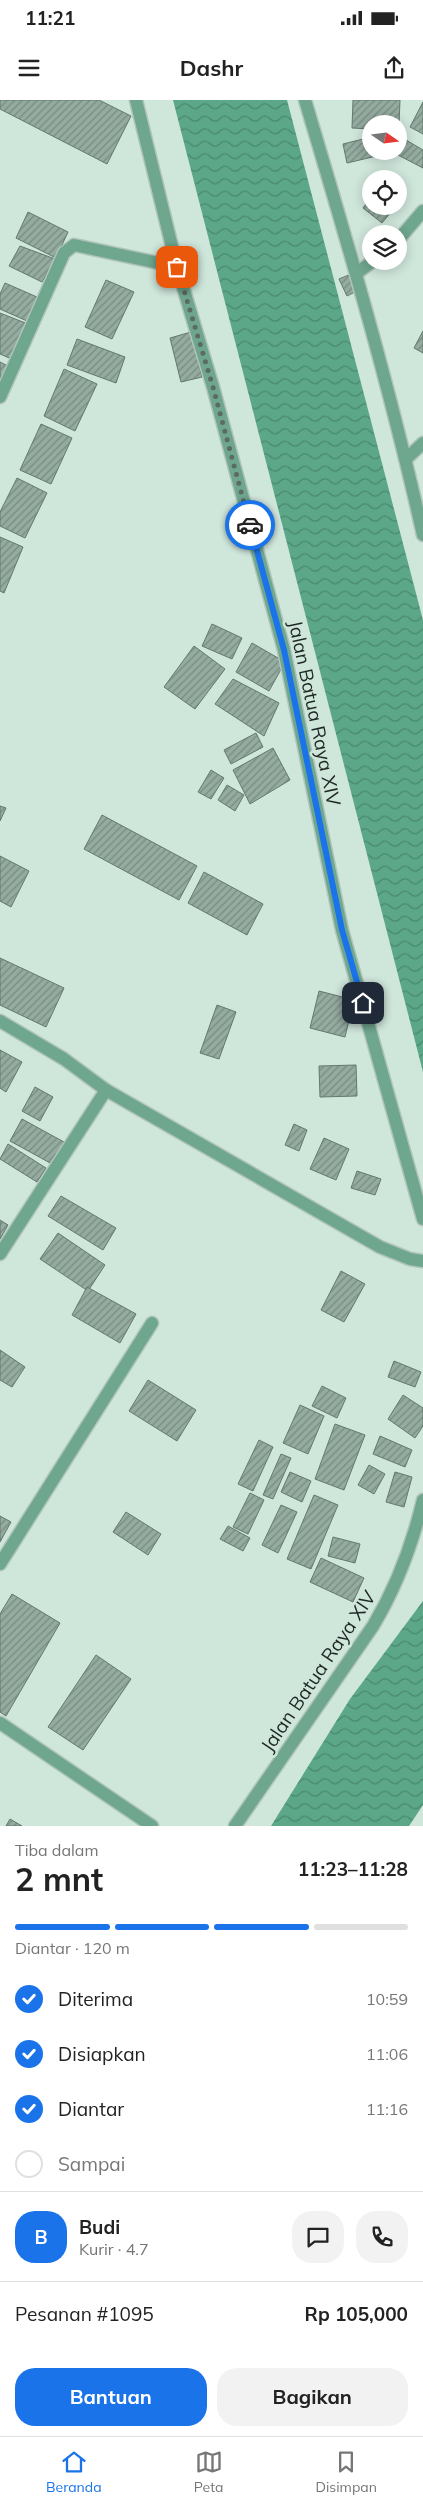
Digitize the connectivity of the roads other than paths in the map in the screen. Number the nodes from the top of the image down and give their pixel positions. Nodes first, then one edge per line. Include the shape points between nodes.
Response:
1 (305, 100) edge
2 (135, 101) edge
3 (423, 211) edge
4 (407, 230) edge
5 (177, 267) junction
6 (362, 269) edge
7 (357, 273) junction
8 (0, 397) edge
9 (423, 444) edge
10 (406, 459) junction
11 (423, 534) edge
12 (0, 1021) edge
13 (106, 1090) junction
14 (423, 1219) edge
15 (0, 1254) edge
16 (423, 1261) edge
17 (152, 1323) dead end
18 (423, 1500) edge
19 (0, 1564) edge
20 (0, 1723) edge
21 (152, 1826) edge
22 (235, 1826) edge

1 - 7 street
2 - 5 street, Jalan Batua Raya XIV
3 - 4 street
5 - 8 street via 74,245 64,253
5 - 14 street, Jalan Batua Raya XIV via 284,650 342,930
6 - 7 street
7 - 10 street
9 - 10 street
10 - 11 street
12 - 13 street via 64,1059
13 - 15 street
13 - 16 street via 380,1246
17 - 19 street
18 - 22 street, Jalan Batua Raya XIV via 406,1563 392,1595
20 - 21 street

